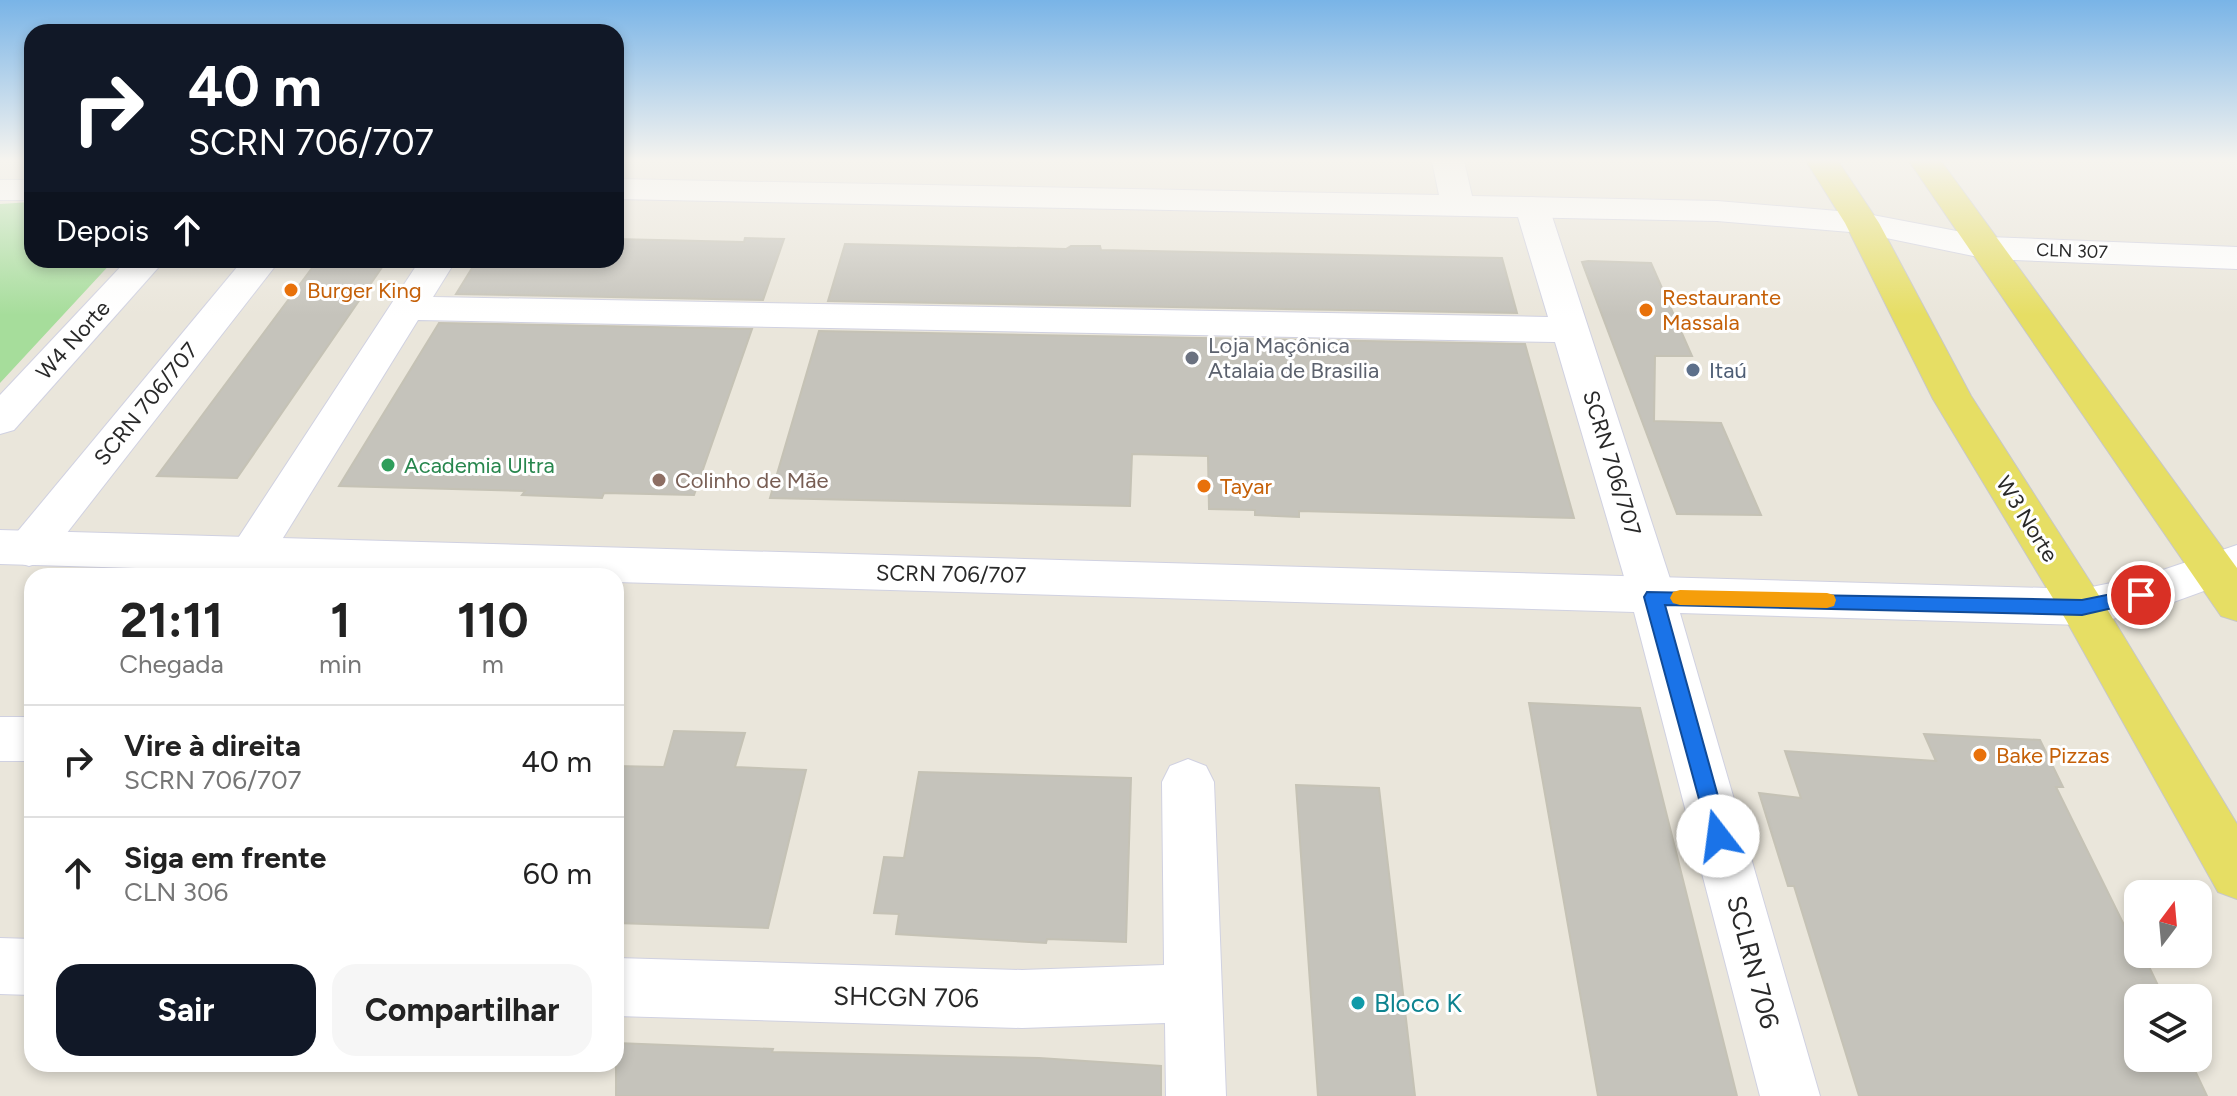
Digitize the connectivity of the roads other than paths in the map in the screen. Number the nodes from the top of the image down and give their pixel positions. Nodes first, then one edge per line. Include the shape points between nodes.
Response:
1 (1534, 212) edge
2 (1731, 212) edge
3 (1855, 212) edge
4 (1962, 212) edge
5 (1862, 223) junction
6 (1988, 248) junction
7 (2237, 258) edge
8 (140, 268) edge
9 (255, 268) edge
10 (433, 268) edge
11 (407, 308) junction
12 (1570, 330) junction
13 (0, 420) edge
14 (14, 548) edge
15 (249, 555) junction
16 (2229, 577) edge
17 (1653, 597) junction
18 (2082, 607) junction
19 (0, 739) edge
20 (24, 739) edge
21 (1188, 782) dead end
22 (2237, 874) edge
23 (0, 966) edge
24 (24, 967) edge
25 (624, 987) edge
26 (1195, 993) junction
27 (1196, 1096) edge
28 (1790, 1096) edge

1 - 12 street, SCRN 706/707
2 - 5 street
3 - 5 main road, W3 Norte
4 - 6 main road
5 - 6 street, CLN 307
5 - 18 main road, W3 Norte via 1953,399
6 - 7 street, CLN 307
6 - 16 main road via 2070,371
8 - 13 street, W4 Norte
9 - 14 street, SCRN 706/707
10 - 11 street
11 - 12 street
11 - 15 street
12 - 17 street, SCRN 706/707
14 - 15 street, SCRN 706/707
15 - 17 street, SCRN 706/707 via 1154,578
16 - 18 street, SCRN 706/707
17 - 18 street, SCRN 706/707
17 - 28 street, SCLRN 706
18 - 22 main road, W3 Norte
19 - 20 street
21 - 26 street
23 - 24 street
25 - 26 street, SHCGN 706 via 1022,999
26 - 27 street

